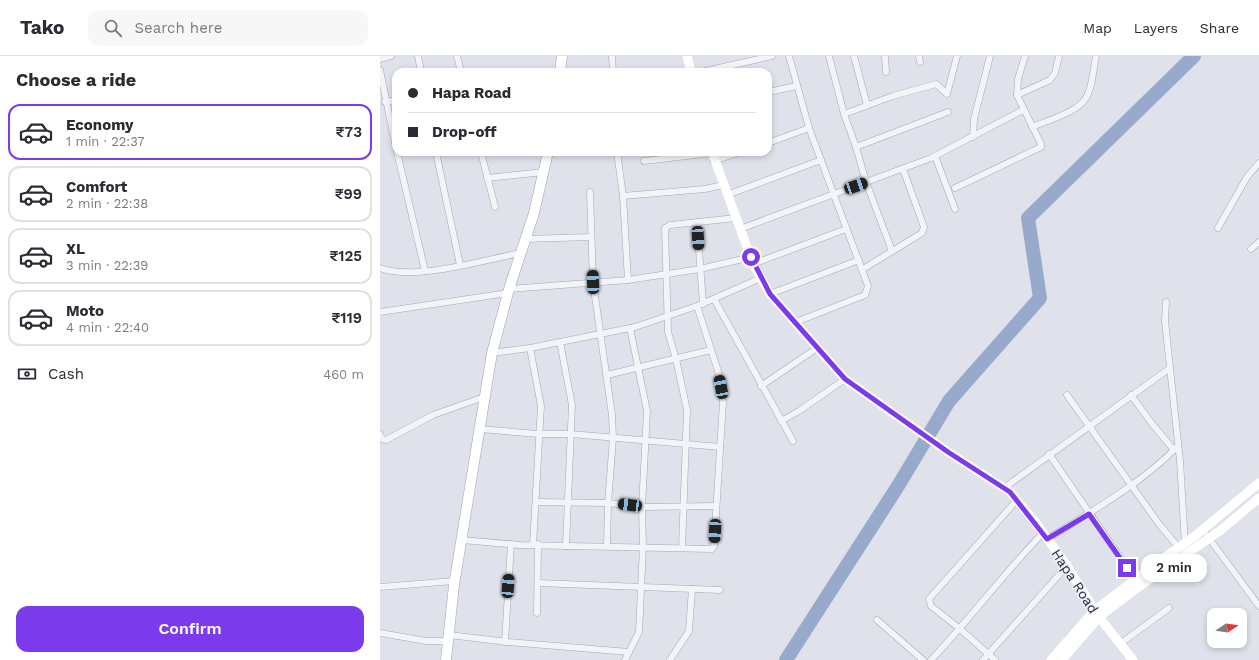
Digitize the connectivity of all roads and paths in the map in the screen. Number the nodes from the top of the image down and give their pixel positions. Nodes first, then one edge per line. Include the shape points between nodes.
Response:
1 (391, 56) edge
2 (418, 56) edge
3 (456, 56) edge
4 (562, 56) edge
5 (612, 56) edge
6 (687, 56) edge
7 (772, 56) edge
8 (789, 56) edge
9 (829, 56) edge
10 (854, 56) edge
11 (885, 56) edge
12 (957, 56) edge
13 (990, 56) edge
14 (1025, 56) edge
15 (1059, 56) edge
16 (1096, 56) edge
17 (380, 59) edge
18 (420, 68) edge
19 (459, 68) edge
20 (560, 68) edge
21 (613, 68) edge
22 (690, 68) edge
23 (719, 68) edge
24 (380, 70) edge
25 (886, 72) dead end
26 (797, 86) junction
27 (772, 91) edge
28 (1017, 95) junction
29 (392, 101) edge
30 (385, 102) junction
31 (867, 104) junction
32 (1023, 110) junction
33 (948, 112) dead end
34 (844, 114) junction
35 (1032, 127) junction
36 (809, 128) junction
37 (392, 131) edge
38 (973, 137) junction
39 (772, 142) edge
40 (856, 146) junction
41 (398, 156) edge
42 (437, 156) edge
43 (482, 156) edge
44 (547, 156) edge
45 (618, 156) edge
46 (702, 156) edge
47 (713, 156) edge
48 (935, 156) junction
49 (821, 160) junction
50 (644, 161) dead end
51 (1259, 163) edge
52 (903, 169) junction
53 (544, 172) junction
54 (487, 178) junction
55 (866, 182) junction
56 (723, 185) junction
57 (955, 188) dead end
58 (590, 192) dead end
59 (834, 193) junction
60 (727, 195) junction
61 (623, 196) junction
62 (495, 207) dead end
63 (955, 209) dead end
64 (736, 218) junction
65 (698, 222) junction
66 (1218, 228) dead end
67 (740, 229) junction
68 (846, 229) junction
69 (591, 237) junction
70 (526, 239) junction
71 (1259, 242) edge
72 (1251, 249) dead end
73 (892, 251) junction
74 (521, 253) junction
75 (752, 260) junction
76 (859, 260) junction
77 (460, 265) junction
78 (380, 268) edge
79 (700, 269) junction
80 (863, 269) junction
81 (425, 270) junction
82 (668, 274) junction
83 (761, 278) junction
84 (628, 280) junction
85 (594, 283) junction
86 (509, 291) junction
87 (770, 294) junction
88 (714, 299) junction
89 (1166, 302) dead end
90 (700, 305) junction
91 (380, 312) edge
92 (668, 317) junction
93 (796, 322) junction
94 (630, 328) junction
95 (601, 334) junction
96 (560, 342) junction
97 (530, 348) junction
98 (817, 348) junction
99 (711, 350) junction
100 (492, 353) junction
101 (676, 359) junction
102 (639, 368) junction
103 (1170, 368) junction
104 (607, 375) junction
105 (845, 379) junction
106 (761, 386) junction
107 (1067, 395) dead end
108 (1131, 395) junction
109 (484, 398) junction
110 (781, 421) junction
111 (1089, 426) junction
112 (480, 429) junction
113 (380, 434) edge
114 (538, 434) junction
115 (571, 434) junction
116 (613, 438) junction
117 (646, 441) junction
118 (793, 441) dead end
119 (687, 444) junction
120 (720, 447) junction
121 (1176, 448) junction
122 (1048, 454) junction
123 (1259, 483) edge
124 (1130, 486) junction
125 (1004, 488) junction
126 (1259, 498) edge
127 (1017, 500) junction
128 (536, 502) junction
129 (568, 503) junction
130 (608, 503) junction
131 (683, 506) junction
132 (716, 506) junction
133 (642, 507) junction
134 (1089, 514) junction
135 (1203, 530) junction
136 (1045, 536) junction
137 (1209, 538) junction
138 (462, 540) junction
139 (511, 544) junction
140 (536, 544) junction
141 (566, 546) junction
142 (607, 546) junction
143 (643, 546) junction
144 (1182, 546) junction
145 (682, 548) junction
146 (1066, 566) junction
147 (1135, 579) junction
148 (454, 581) junction
149 (538, 583) junction
150 (640, 586) junction
151 (380, 587) edge
152 (692, 589) junction
153 (720, 590) dead end
154 (1259, 606) edge
155 (1169, 608) dead end
156 (537, 613) dead end
157 (1097, 614) junction
158 (877, 620) dead end
159 (960, 629) junction
160 (380, 633) edge
161 (448, 638) junction
162 (505, 642) junction
163 (1120, 644) junction
164 (629, 652) junction
165 (988, 654) junction
166 (446, 660) edge
167 (625, 660) edge
168 (670, 660) edge
169 (923, 660) edge
170 (931, 660) edge
171 (983, 660) edge
172 (995, 660) edge
173 (1051, 660) edge
174 (1062, 660) edge
175 (1133, 660) edge

1 - 17 street
2 - 18 street
3 - 19 street
4 - 20 main road
5 - 21 street
6 - 22 street
7 - 23 street
8 - 26 street
9 - 34 street
10 - 31 street
11 - 25 street
12 - 31 street via 947,94 936,84
13 - 38 street via 974,119
14 - 28 street via 1018,79
15 - 28 street via 1055,73 1050,80
16 - 35 street via 1090,91 1082,104
24 - 30 street
26 - 27 street
26 - 36 street
28 - 32 street
29 - 30 street
30 - 37 street
31 - 34 street
32 - 35 street
32 - 38 street
33 - 40 street
34 - 40 street
35 - 57 street via 1041,147
36 - 39 street
36 - 49 street
38 - 48 street
40 - 55 street
41 - 81 street
42 - 77 street
43 - 54 street
44 - 53 main road
45 - 61 street
46 - 50 street
47 - 56 street, Hapa Road
48 - 52 street
48 - 63 street
49 - 59 street
49 - 60 street
51 - 66 street via 1247,177
52 - 55 street
52 - 73 street via 924,227 922,233
53 - 54 street
53 - 70 main road
54 - 62 street
55 - 59 street
55 - 73 street
56 - 60 street, Hapa Road
56 - 61 street via 705,189
58 - 69 street
59 - 67 street
59 - 68 street
60 - 64 street, Hapa Road
61 - 84 street
64 - 65 street
64 - 67 street, Hapa Road
65 - 79 street
65 - 82 street via 668,225 665,228
67 - 75 street, Hapa Road
68 - 75 street
68 - 76 street
69 - 70 street
69 - 85 street
70 - 74 main road
71 - 72 street
73 - 80 street
74 - 77 street
74 - 86 main road
75 - 79 street
75 - 83 street, Hapa Road
76 - 80 street
76 - 87 street
77 - 81 street
78 - 81 street via 402,273
79 - 82 street
79 - 90 street
80 - 93 street via 868,286 865,295
82 - 84 street
82 - 92 street
83 - 87 street, Hapa Road
83 - 88 street
84 - 85 street
85 - 86 street
85 - 95 street
86 - 91 street
86 - 100 main road
87 - 93 street, Hapa Road
88 - 90 street
88 - 106 street
89 - 103 street via 1165,321
90 - 92 street
90 - 99 street
92 - 94 street
92 - 101 street via 668,332
93 - 98 street, Hapa Road
94 - 95 street
94 - 102 street
95 - 96 street
95 - 104 street
96 - 97 street
96 - 115 street via 572,405
97 - 100 street
97 - 114 street via 540,401
98 - 105 street, Hapa Road
98 - 106 street
99 - 101 street
99 - 120 street via 718,371 723,402
100 - 109 main road
101 - 102 street
101 - 119 street via 686,410
102 - 104 street
102 - 117 street via 647,411
103 - 108 street
103 - 121 street
104 - 116 street
105 - 110 street
105 - 125 street, Hapa Road
106 - 110 street
107 - 111 street
108 - 111 street
108 - 121 street via 1153,425
109 - 112 main road
109 - 113 street via 433,415 386,440 382,439
110 - 118 street
111 - 122 street
111 - 124 street
112 - 114 street
112 - 138 main road
114 - 115 street
114 - 128 street
115 - 116 street
115 - 129 street
116 - 117 street
116 - 130 street
117 - 119 street
117 - 133 street
119 - 120 street
119 - 131 street
120 - 132 street
121 - 124 street via 1166,459
121 - 144 street
122 - 125 street
122 - 134 street
123 - 135 street
124 - 134 street
124 - 144 street via 1159,524
125 - 127 street, Hapa Road
126 - 137 street
127 - 136 street, Hapa Road
127 - 159 street via 929,596 931,606
128 - 129 street
128 - 140 street
129 - 130 street
129 - 141 street
130 - 133 street
130 - 142 street
131 - 132 street
131 - 133 street
131 - 145 street
132 - 145 street via 712,549
133 - 143 street
134 - 136 street
134 - 147 street
135 - 137 street
135 - 144 street
136 - 146 street, Hapa Road
136 - 159 street via 1023,554
137 - 154 street
137 - 157 street
138 - 139 street
138 - 148 main road
139 - 140 street
139 - 162 street
140 - 141 street
140 - 149 street
141 - 142 street
142 - 143 street
143 - 145 street
143 - 150 street
144 - 147 street
146 - 157 street, Hapa Road
146 - 165 street
147 - 157 street
148 - 151 street
148 - 161 main road
149 - 150 street
149 - 156 street
150 - 152 street
150 - 164 street via 639,635
152 - 153 street
152 - 168 street via 689,631
155 - 163 street
157 - 163 street, Hapa Road
157 - 173 street
157 - 174 street
158 - 169 street
159 - 165 street
159 - 170 street
160 - 161 street via 426,641
161 - 162 street
161 - 166 main road
162 - 164 street
163 - 175 street, Hapa Road
164 - 167 street
165 - 171 street
165 - 172 street

